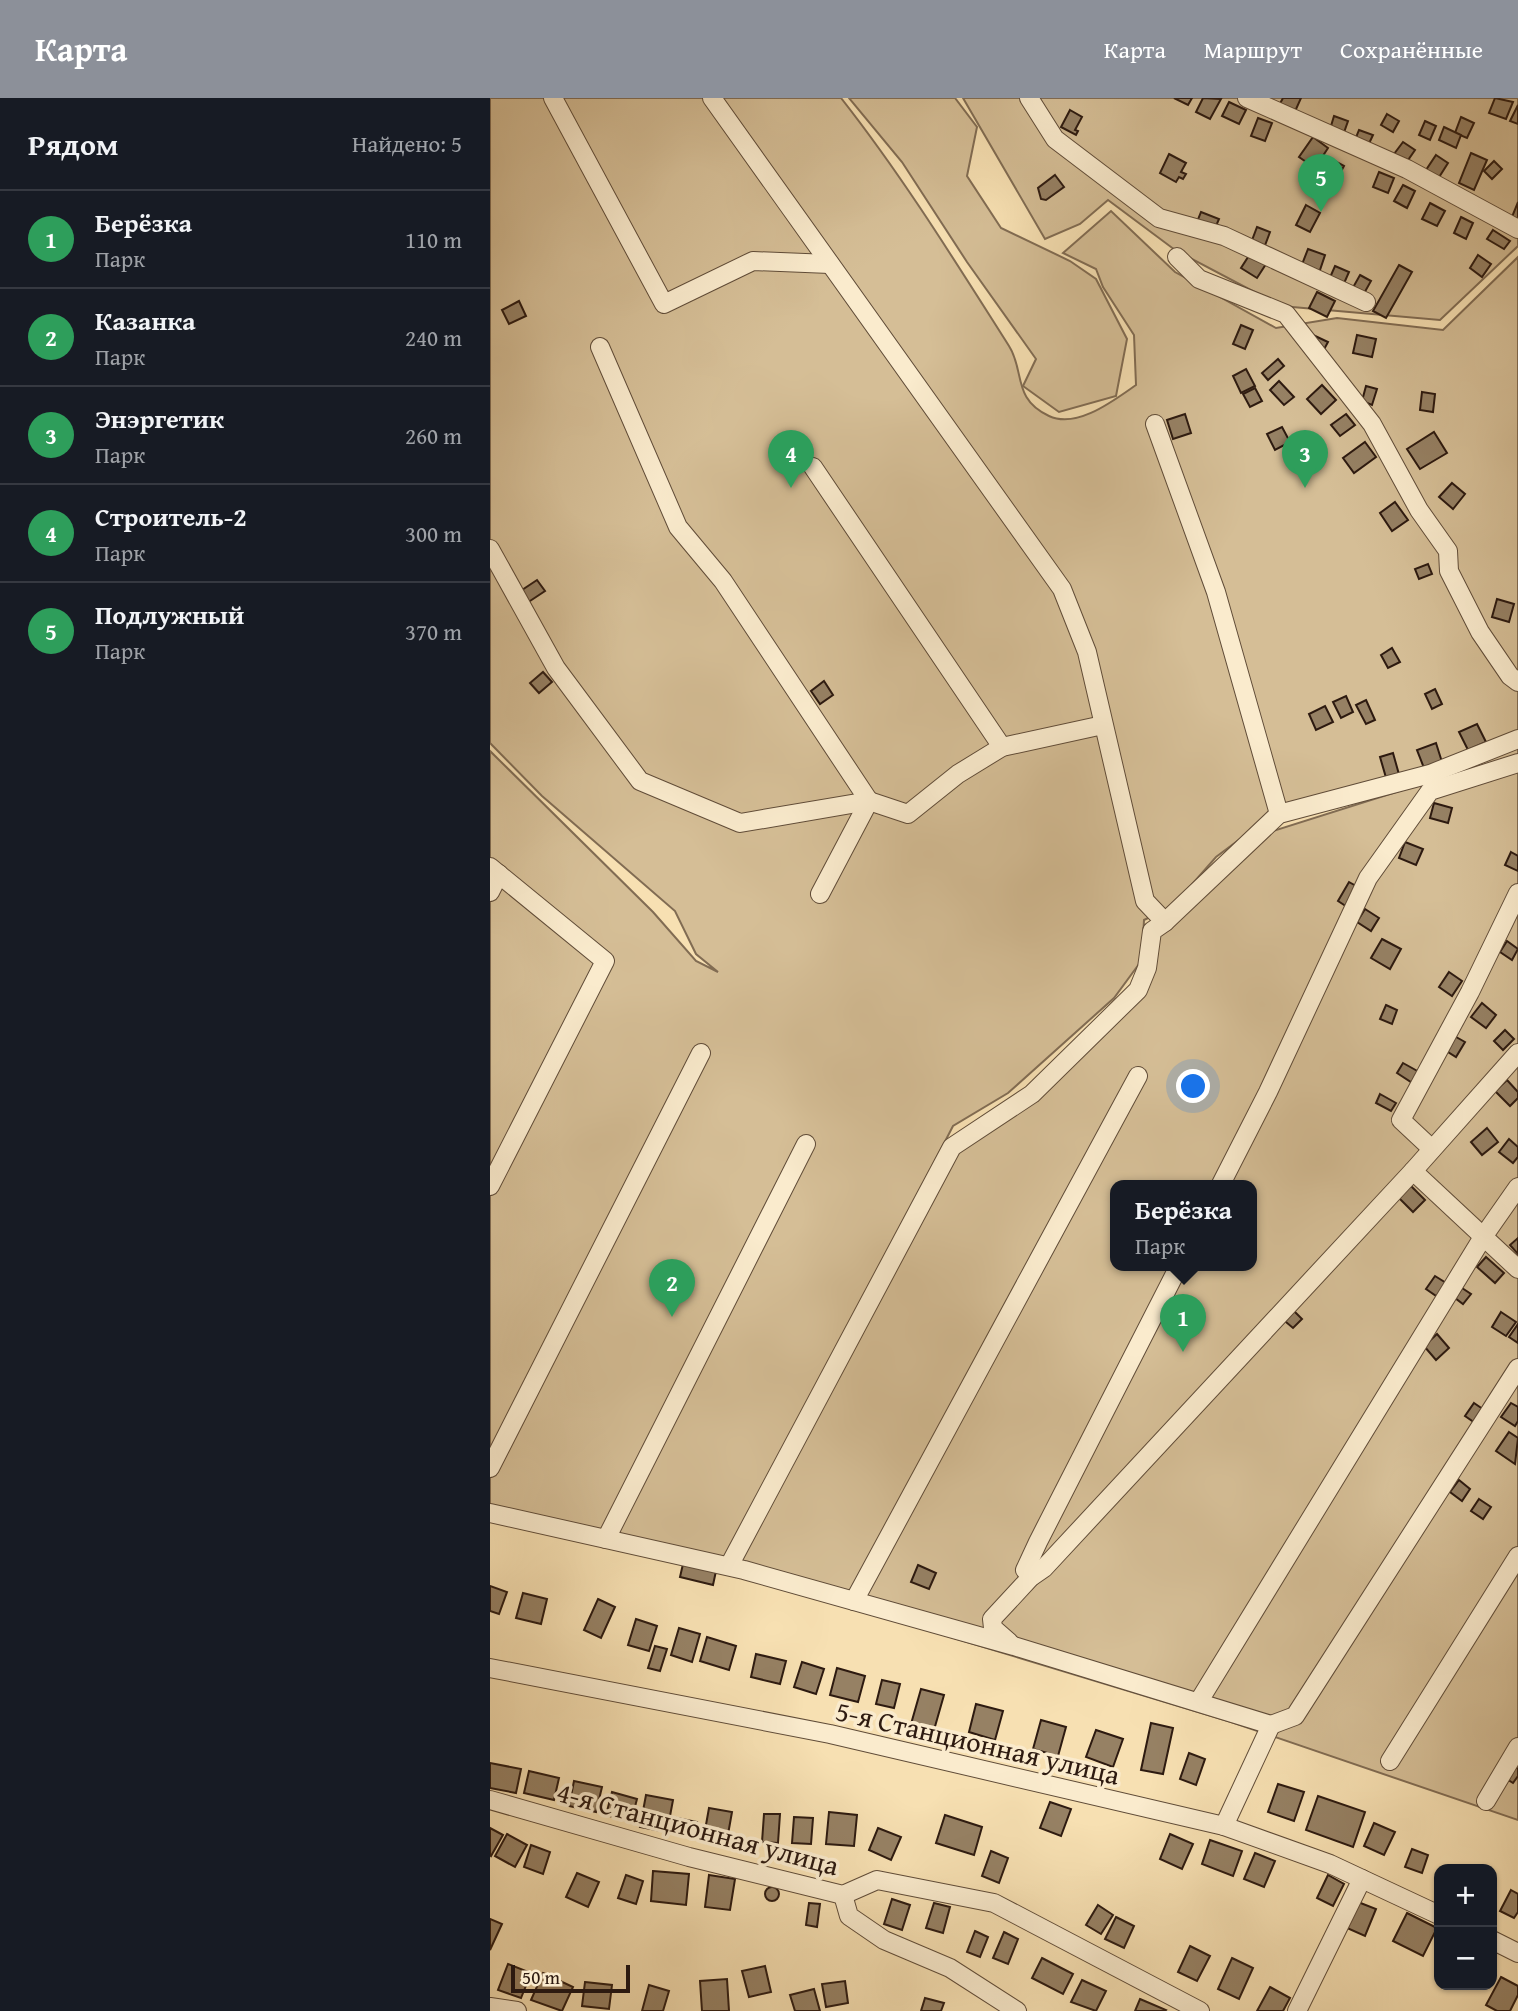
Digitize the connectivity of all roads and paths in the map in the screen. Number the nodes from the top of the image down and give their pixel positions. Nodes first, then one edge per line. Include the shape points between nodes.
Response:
1 (553, 98) edge
2 (712, 98) edge
3 (1029, 98) edge
4 (1247, 98) edge
5 (1518, 229) edge
6 (1177, 257) dead end
7 (830, 264) junction
8 (1366, 302) dead end
9 (600, 347) dead end
10 (1155, 424) dead end
11 (813, 467) dead end
12 (490, 549) edge
13 (1518, 682) edge
14 (1103, 725) junction
15 (1518, 739) edge
16 (1002, 747) junction
17 (1518, 763) edge
18 (869, 801) junction
19 (1279, 814) junction
20 (495, 870) edge
21 (490, 892) edge
22 (1518, 893) edge
23 (820, 894) dead end
24 (1165, 922) junction
25 (701, 1053) dead end
26 (1518, 1053) edge
27 (1138, 1076) dead end
28 (806, 1144) dead end
29 (1432, 1149) junction
30 (1413, 1171) junction
31 (1223, 1180) edge
32 (490, 1185) edge
33 (1518, 1187) edge
34 (1483, 1237) junction
35 (1518, 1269) edge
36 (1176, 1271) edge
37 (1518, 1368) edge
38 (490, 1468) edge
39 (490, 1513) edge
40 (606, 1539) junction
41 (1518, 1556) edge
42 (729, 1566) junction
43 (1031, 1577) junction
44 (855, 1601) junction
45 (1014, 1646) junction
46 (491, 1672) edge
47 (1199, 1701) junction
48 (1271, 1725) junction
49 (1518, 1747) edge
50 (1390, 1761) dead end
51 (490, 1800) edge
52 (1486, 1801) dead end
53 (1224, 1826) junction
54 (1362, 1879) junction
55 (843, 1895) junction
56 (1434, 1913) edge
57 (1497, 1942) edge
58 (1518, 1953) edge
59 (490, 2007) edge
60 (517, 2011) edge
61 (1017, 2011) edge
62 (1200, 2011) edge
63 (1297, 2011) edge

1 - 7 street via 664,304 753,261
2 - 7 street
3 - 8 street via 1055,139 1159,218 1224,236
4 - 5 street via 1407,169
6 - 13 street via 1199,279 1286,314 1372,424 1419,510 1448,551 1449,571 1480,632
7 - 14 street via 1062,589 1087,652
9 - 18 street via 678,527 723,582
10 - 19 street via 1216,592
11 - 16 street
12 - 18 street via 556,668 640,781 740,823
14 - 16 street
14 - 24 street via 1145,901
15 - 19 street via 1430,774
16 - 18 street via 957,774 908,814
17 - 31 street via 1430,792 1368,878
18 - 23 street
19 - 24 street
20 - 21 street
20 - 32 street via 605,961
22 - 29 street via 1401,1120
24 - 42 street via 1152,931 1147,968 1138,990 1032,1094 952,1147
25 - 38 street
26 - 29 street
27 - 44 street
28 - 40 street
29 - 30 street
30 - 34 street
30 - 43 street
33 - 34 street
34 - 35 street
34 - 47 street
36 - 43 street via 1029,1561 1025,1570
37 - 48 street via 1295,1716
39 - 40 street
40 - 42 street
41 - 50 street
42 - 44 street
43 - 45 street via 992,1619 993,1628
44 - 45 street
45 - 47 street
46 - 53 street, 5-я Станционная улица via 830,1734
47 - 48 street
48 - 53 street
49 - 52 street
51 - 55 street, 4-я Станционная улица
53 - 54 street, 5-я Станционная улица
54 - 56 street, 5-я Станционная улица
54 - 63 street
55 - 61 street via 849,1916 884,1940 950,1968
55 - 62 street, 4-я Станционная улица via 877,1880 994,1903
57 - 58 street
59 - 60 street

